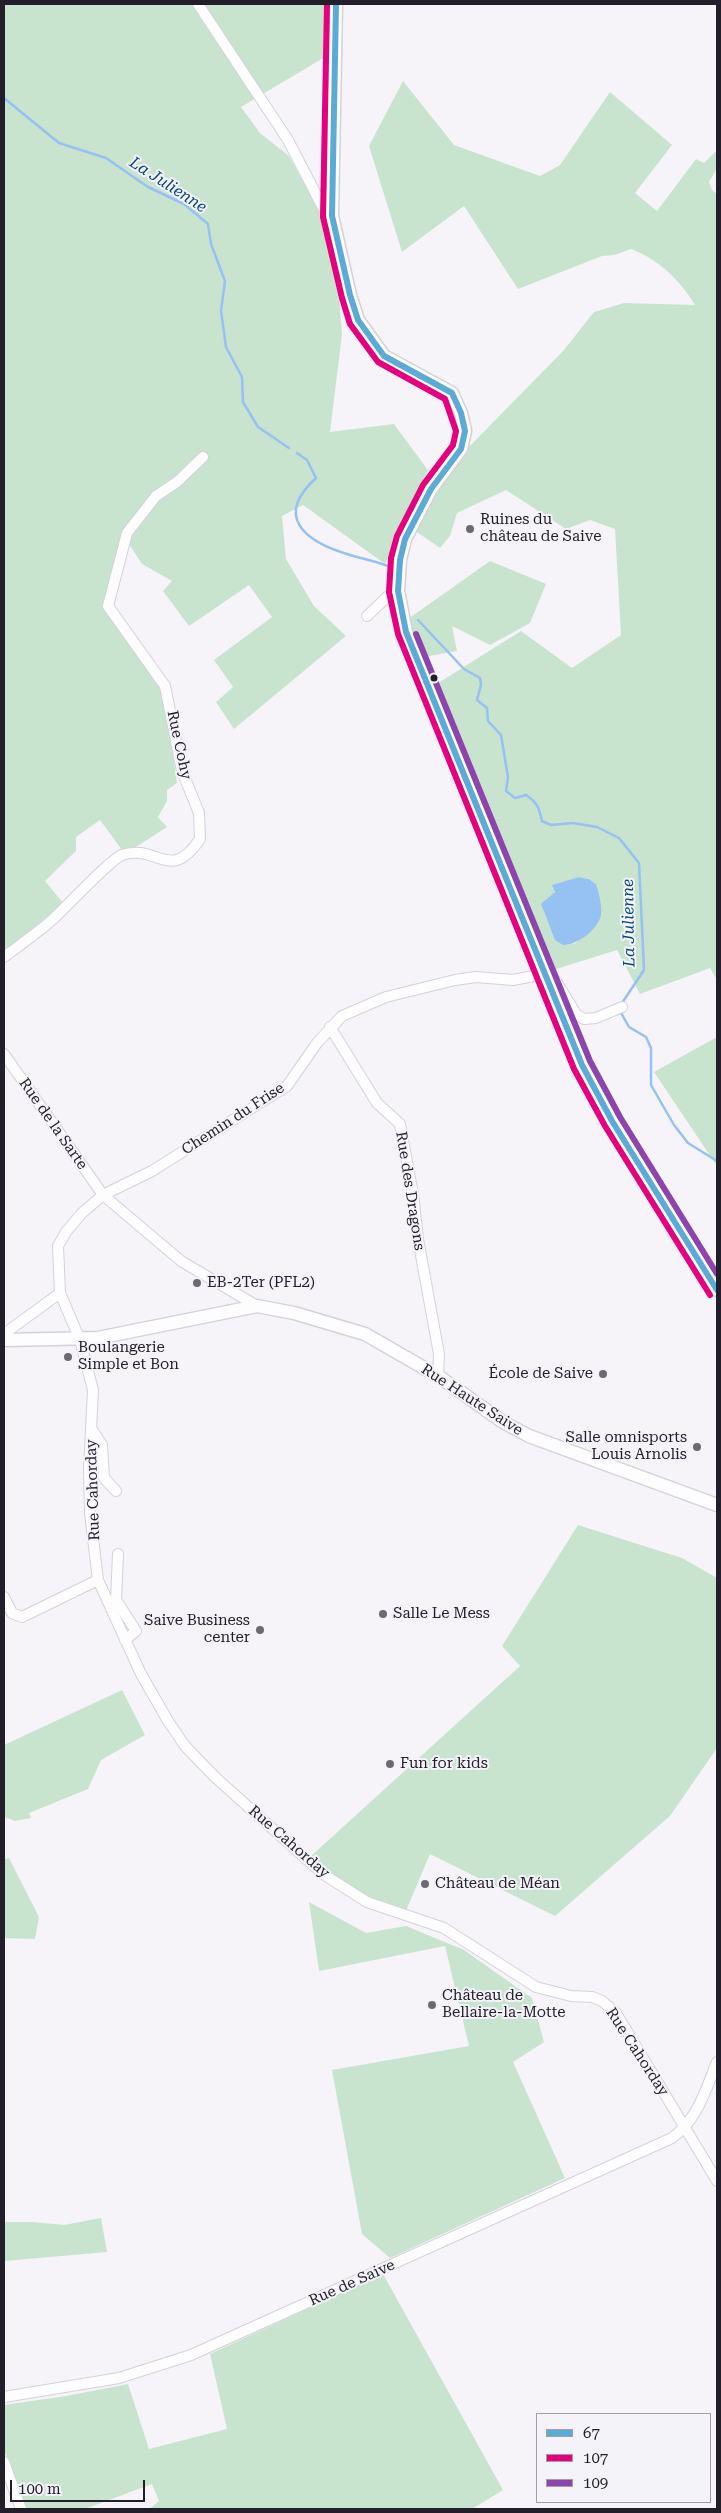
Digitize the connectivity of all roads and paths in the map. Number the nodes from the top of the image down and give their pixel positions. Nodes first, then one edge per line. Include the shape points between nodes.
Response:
1 (198, 4) edge
2 (336, 4) edge
3 (332, 216) junction
4 (203, 457) dead end
5 (398, 591) junction
6 (367, 616) dead end
7 (4, 957) edge
8 (544, 974) junction
9 (619, 1008) dead end
10 (330, 1027) junction
11 (4, 1054) edge
12 (103, 1195) junction
13 (717, 1290) edge
14 (60, 1293) junction
15 (257, 1306) junction
16 (4, 1340) edge
17 (80, 1340) junction
18 (438, 1376) junction
19 (91, 1428) junction
20 (116, 1491) dead end
21 (717, 1505) edge
22 (118, 1554) dead end
23 (98, 1580) junction
24 (4, 1597) edge
25 (125, 1640) junction
26 (717, 2062) edge
27 (686, 2128) junction
28 (717, 2181) edge
29 (4, 2398) edge
30 (4, 2462) edge
31 (21, 2509) edge

1 - 3 street via 288,140 322,206
2 - 3 street
3 - 5 street via 358,320 366,334 384,356 452,394 465,431 461,449 431,489 405,539
4 - 7 street, Rue Cohy via 177,482 156,496 127,533 108,606 165,686 182,771 199,813 200,839 184,858 176,861 139,853 120,856 51,921
5 - 6 street
5 - 8 street via 406,632
8 - 9 street via 556,981 576,1014 584,1019 596,1018
8 - 10 street, Chemin du Frise via 512,980 469,978 386,997 342,1016
8 - 13 street via 600,1100
10 - 12 street, Chemin du Frise via 287,1086 152,1170
10 - 18 street, Rue des Dragons via 377,1103 400,1124 439,1354
11 - 12 street, Rue de la Sarte
12 - 14 street via 82,1213 58,1246
12 - 15 street, Rue Haute Saive via 180,1260
14 - 16 street, Rue Haute Saive via 8,1331
14 - 17 street
15 - 17 street, Rue Haute Saive
15 - 18 street, Rue Haute Saive via 294,1313 365,1334
16 - 17 street, Rue Haute Saive
17 - 19 street, Rue Cahorday via 93,1390
18 - 21 street, Rue Haute Saive via 529,1436
19 - 20 street via 102,1445 104,1478
19 - 23 street, Rue Cahorday via 90,1514
22 - 25 street via 116,1600 136,1631
23 - 24 street via 22,1617 12,1613
23 - 25 street, Rue Cahorday
25 - 27 street, Rue Cahorday via 163,1713 185,1746 323,1874 367,1902 444,1928 536,1987 602,2001 616,2013
26 - 27 street
27 - 28 street, Rue Cahorday
27 - 29 street, Rue de Saive via 663,2142 191,2355 119,2378
30 - 31 street

